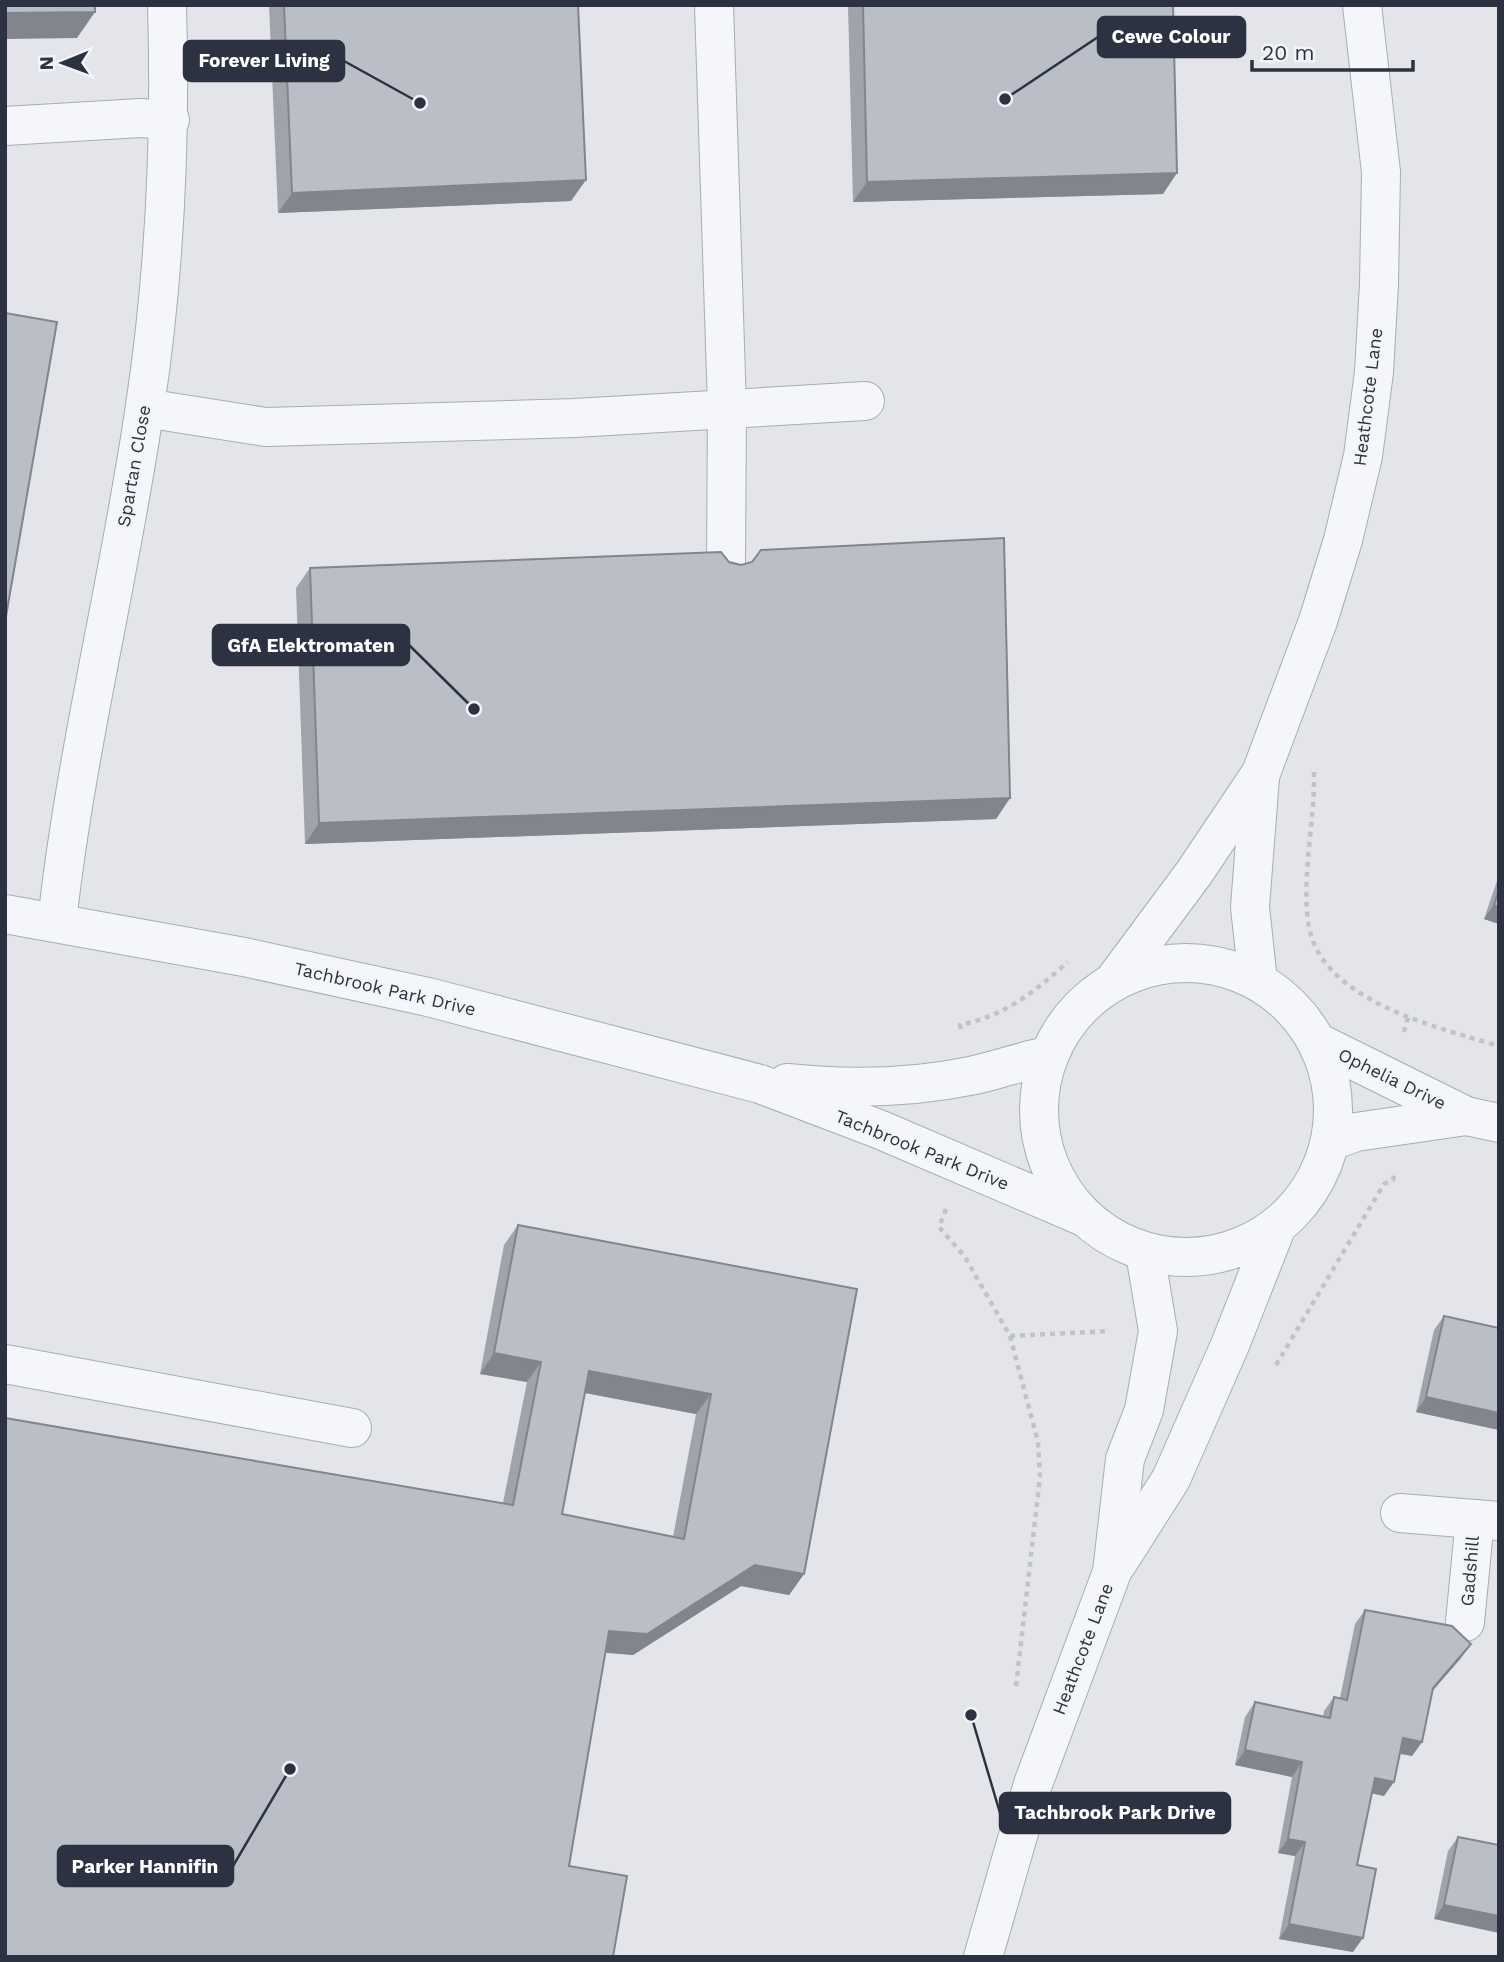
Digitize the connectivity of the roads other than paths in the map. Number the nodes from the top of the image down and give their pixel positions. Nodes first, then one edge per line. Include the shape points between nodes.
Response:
1 (167, 5) edge
2 (714, 5) edge
3 (1362, 5) edge
4 (170, 120) junction
5 (5, 126) edge
6 (865, 401) dead end
7 (727, 407) junction
8 (145, 408) junction
9 (726, 564) edge
10 (1261, 774) junction
11 (5, 914) edge
12 (57, 922) junction
13 (1258, 981) junction
14 (1113, 982) junction
15 (1317, 1042) junction
16 (1048, 1056) junction
17 (760, 1083) junction
18 (1483, 1119) edge
19 (1331, 1141) junction
20 (1084, 1217) junction
21 (1278, 1226) junction
22 (1145, 1253) junction
23 (5, 1364) edge
24 (352, 1428) dead end
25 (1400, 1513) dead end
26 (1487, 1520) edge
27 (1112, 1572) junction
28 (1465, 1622) dead end
29 (983, 1957) edge

1 - 4 street, Spartan Close
2 - 7 street
3 - 10 street, Heathcote Lane via 1381,172 1379,284 1363,456 1318,621
4 - 5 street
4 - 8 street, Spartan Close via 158,311
6 - 7 street
7 - 8 street via 575,418 266,427
7 - 9 street
8 - 12 street, Spartan Close
10 - 13 street, Heathcote Lane via 1250,907
10 - 14 street, Heathcote Lane
11 - 12 street, Tachbrook Park Drive
12 - 17 street, Tachbrook Park Drive via 428,998
13 - 14 street via 1198,963 1147,967
13 - 15 street via 1291,1006
14 - 16 street via 1075,1013
15 - 18 street, Ophelia Drive
15 - 19 street via 1332,1092
16 - 17 street, Tachbrook Park Drive via 928,1082 829,1087
16 - 20 street via 1040,1092 1039,1130 1060,1187
17 - 20 street, Tachbrook Park Drive
18 - 19 street, Ophelia Drive via 1356,1132
19 - 21 street via 1311,1189
20 - 22 street via 1100,1231
21 - 22 street via 1244,1247 1203,1257
21 - 27 street via 1171,1479
22 - 27 street, Heathcote Lane via 1158,1331 1144,1410 1125,1459
23 - 24 street
25 - 26 street, Gadshill
26 - 28 street, Gadshill
27 - 29 street, Heathcote Lane via 1033,1783

